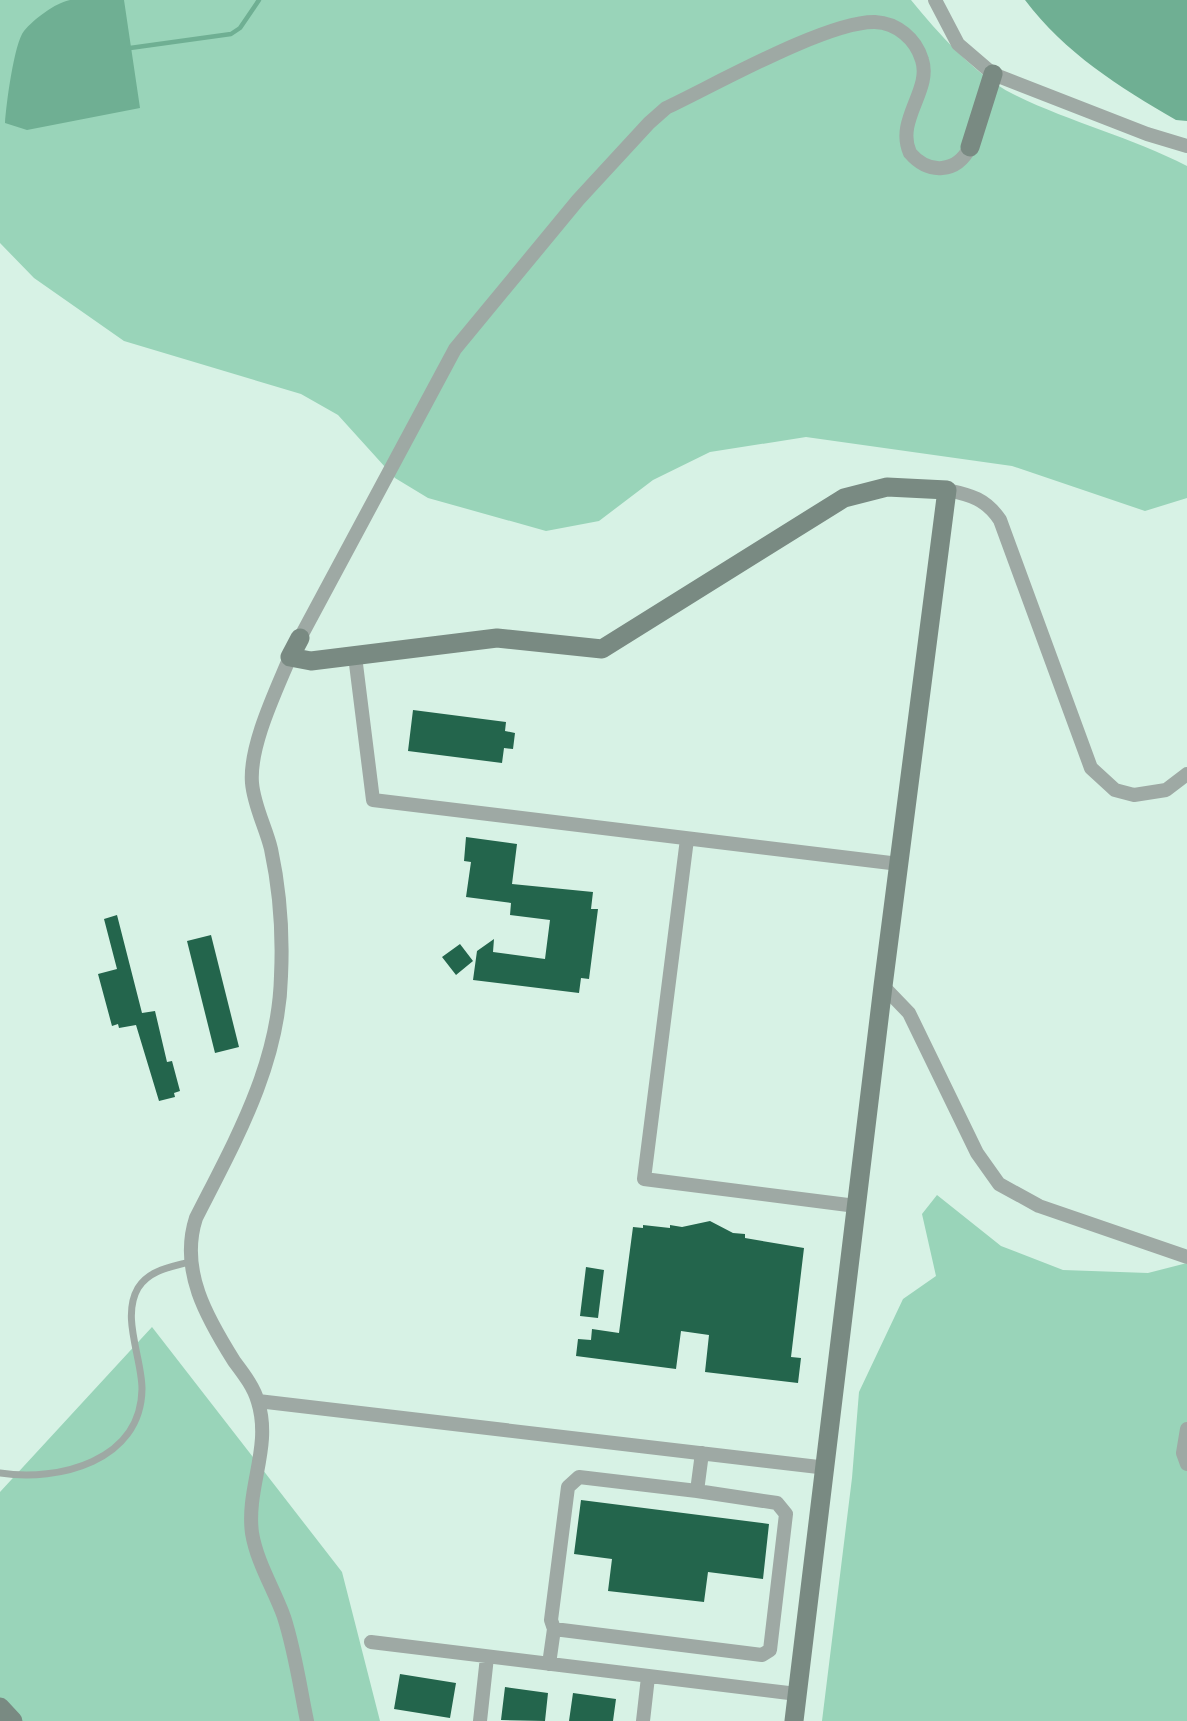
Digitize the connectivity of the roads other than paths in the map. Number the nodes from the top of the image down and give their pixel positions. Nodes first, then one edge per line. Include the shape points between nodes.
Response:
1 (935, 0) edge
2 (993, 74) junction
3 (1187, 146) edge
4 (971, 147) joint
5 (947, 490) junction
6 (300, 638) joint
7 (355, 656) junction
8 (290, 657) junction
9 (1187, 774) edge
10 (687, 839) junction
11 (899, 864) junction
12 (883, 986) junction
13 (856, 1206) junction
14 (1187, 1257) edge
15 (190, 1262) junction
16 (258, 1401) junction
17 (1187, 1429) edge
18 (702, 1453) junction
19 (1187, 1464) edge
20 (827, 1468) junction
21 (0, 1473) edge
22 (697, 1491) junction
23 (554, 1629) junction
24 (371, 1642) dead end
25 (487, 1657) junction
26 (549, 1664) junction
27 (648, 1677) junction
28 (797, 1694) junction
29 (0, 1707) edge
30 (13, 1721) edge
31 (307, 1721) edge
32 (480, 1721) edge
33 (643, 1721) edge
34 (794, 1721) edge

1 - 2 street via 958,44
2 - 3 street
2 - 4 street
4 - 6 street via 956,165 941,168 924,165 909,153 905,128 923,61 909,37 878,22 818,37 666,108 578,200 454,349
5 - 7 street via 887,487 844,498 602,649 497,638
5 - 9 street via 987,503 1000,520 1091,768 1115,790 1145,796 1166,790
5 - 11 street
6 - 8 street
7 - 8 street via 311,662
7 - 10 street via 373,800
8 - 15 street via 257,748 252,783 279,897 281,977 276,1028 253,1104 196,1218
10 - 11 street
10 - 13 street via 644,1179
11 - 12 street
12 - 13 street
12 - 14 street via 909,1013 977,1153 999,1184 1039,1206
13 - 20 street
15 - 16 street via 210,1323
15 - 21 lane via 159,1270 138,1287 131,1308 142,1389 138,1416 122,1443 94,1463 50,1473
16 - 18 street
16 - 31 street via 262,1452 252,1500 252,1531 285,1620
17 - 19 street via 1183,1453
18 - 20 street
18 - 22 street
20 - 28 street
22 - 23 street via 579,1477 568,1487 551,1620
22 - 23 street via 777,1503 786,1514 770,1650 762,1655
23 - 26 street
24 - 25 street
25 - 26 street
25 - 32 street
26 - 27 street
27 - 28 street
27 - 33 street
28 - 34 street
29 - 30 street

